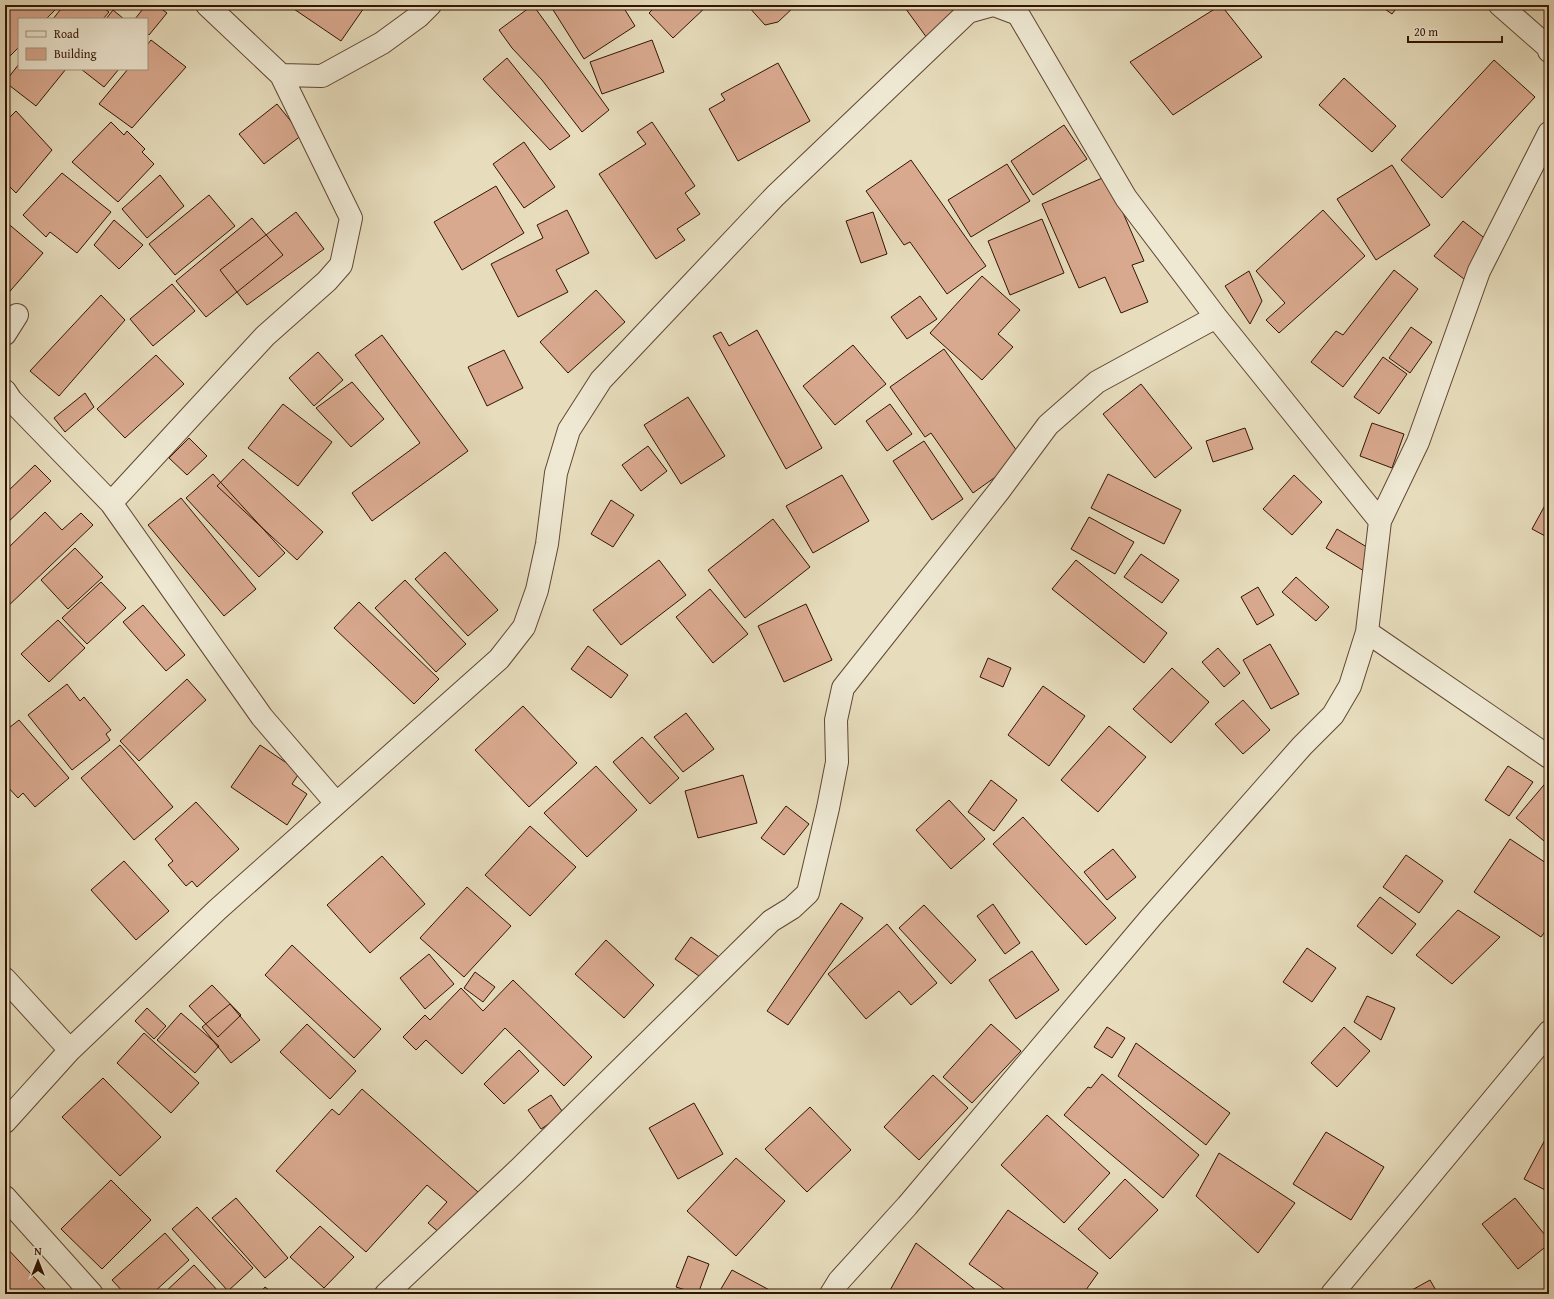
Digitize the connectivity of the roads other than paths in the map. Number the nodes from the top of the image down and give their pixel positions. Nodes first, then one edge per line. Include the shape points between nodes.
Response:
1 (207, 5) edge
2 (430, 5) edge
3 (994, 5) edge
4 (1500, 5) edge
5 (1549, 49) edge
6 (281, 75) junction
7 (1549, 133) edge
8 (17, 315) dead end
9 (1216, 316) junction
10 (5, 334) edge
11 (5, 391) edge
12 (111, 503) junction
13 (1380, 521) junction
14 (1367, 632) junction
15 (1549, 757) edge
16 (336, 803) junction
17 (5, 979) edge
18 (1549, 1032) edge
19 (70, 1050) junction
20 (5, 1122) edge
21 (5, 1197) edge
22 (92, 1294) edge
23 (386, 1294) edge
24 (831, 1294) edge
25 (1332, 1294) edge

1 - 6 street
2 - 6 street via 382,44 322,76
3 - 9 street via 1018,14 1126,198
3 - 16 street via 968,12 780,191 601,380 570,430 556,473 537,590 524,627 499,659
4 - 5 street
6 - 12 street via 351,218 341,266 265,336
7 - 13 street via 1479,271 1418,442
8 - 10 street
9 - 13 street
9 - 23 street via 1097,382 1048,425 843,688 836,720 837,762 808,893 792,908 771,921 518,1170
11 - 12 street
12 - 16 street via 262,717
13 - 14 street
14 - 15 street
14 - 24 street via 1350,686 1333,715 1302,746 1152,916 907,1206 839,1281
16 - 19 street via 217,910
17 - 19 street
18 - 25 street
19 - 20 street
21 - 22 street

